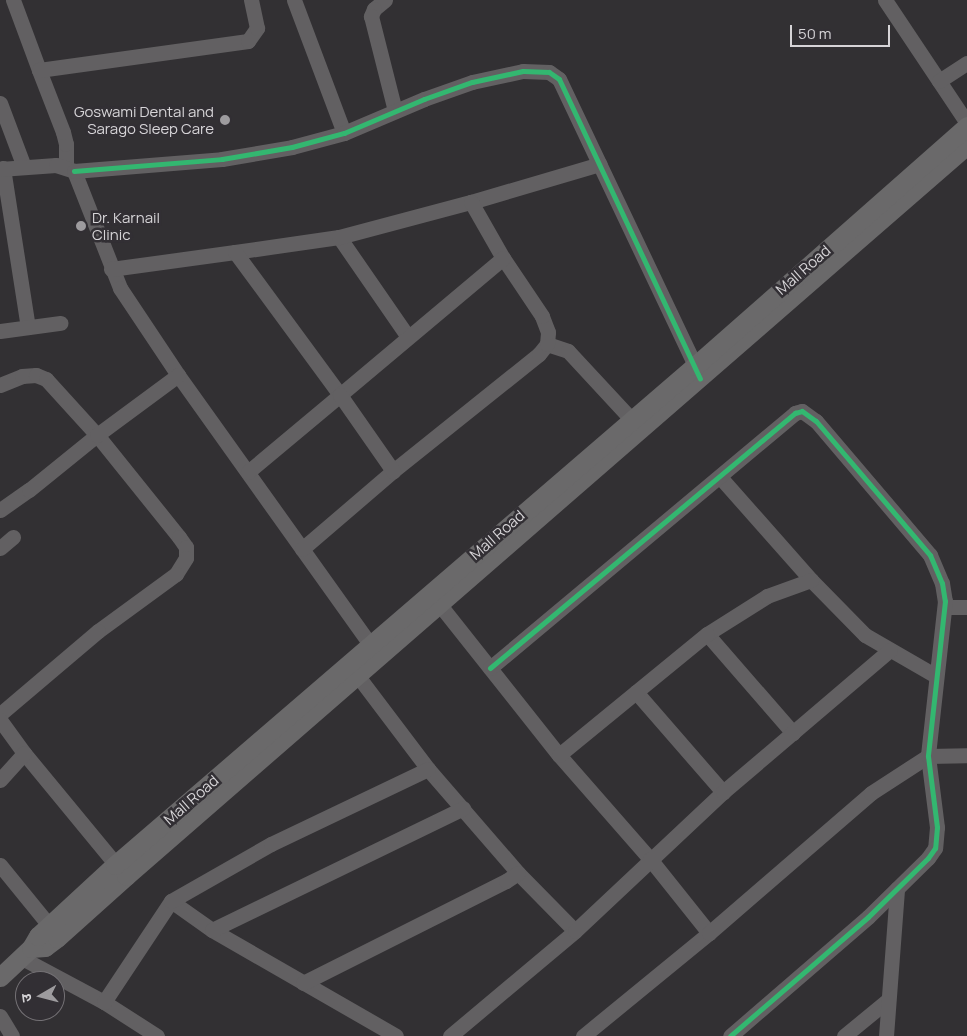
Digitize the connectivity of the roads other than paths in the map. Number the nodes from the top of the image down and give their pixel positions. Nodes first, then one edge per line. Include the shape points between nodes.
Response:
1 (15, 0) edge
2 (251, 0) edge
3 (294, 0) edge
4 (385, 0) edge
5 (885, 0) edge
6 (967, 63) edge
7 (39, 70) junction
8 (939, 81) junction
9 (0, 102) edge
10 (396, 111) junction
11 (967, 124) edge
12 (344, 133) junction
13 (967, 145) edge
14 (600, 164) junction
15 (24, 167) junction
16 (1, 168) edge
17 (70, 169) junction
18 (471, 202) junction
19 (338, 237) junction
20 (235, 252) junction
21 (503, 258) junction
22 (111, 269) junction
23 (60, 323) dead end
24 (28, 327) junction
25 (0, 331) edge
26 (408, 337) junction
27 (547, 344) junction
28 (698, 372) junction
29 (178, 375) junction
30 (0, 385) edge
31 (340, 395) junction
32 (632, 420) junction
33 (97, 435) junction
34 (393, 471) junction
35 (248, 472) junction
36 (720, 477) junction
37 (1, 507) edge
38 (13, 537) dead end
39 (0, 548) edge
40 (302, 549) junction
41 (811, 580) junction
42 (435, 599) junction
43 (945, 607) junction
44 (967, 607) edge
45 (708, 634) junction
46 (375, 650) junction
47 (890, 650) junction
48 (490, 668) junction
49 (357, 675) junction
50 (936, 676) junction
51 (636, 692) junction
52 (0, 714) edge
53 (0, 720) edge
54 (793, 732) junction
55 (24, 753) junction
56 (559, 755) junction
57 (967, 755) edge
58 (928, 756) junction
59 (428, 769) junction
60 (0, 780) edge
61 (723, 792) junction
62 (463, 808) junction
63 (650, 859) junction
64 (0, 865) edge
65 (120, 870) junction
66 (518, 872) junction
67 (897, 888) junction
68 (171, 901) junction
69 (49, 925) junction
70 (212, 930) junction
71 (575, 931) junction
72 (708, 932) junction
73 (26, 953) junction
74 (1, 977) edge
75 (303, 983) junction
76 (888, 1000) junction
77 (104, 1002) junction
78 (0, 1016) edge
79 (12, 1036) edge
80 (157, 1036) edge
81 (396, 1036) edge
82 (450, 1036) edge
83 (583, 1036) edge
84 (730, 1036) edge
85 (844, 1036) edge
86 (886, 1036) edge

1 - 7 street
2 - 7 street via 257,28 248,41
3 - 12 street
4 - 10 street via 371,16
5 - 8 street
6 - 8 street
7 - 17 street via 63,132
8 - 11 street
9 - 15 street
10 - 12 street
10 - 14 street via 472,82 523,71 549,72 559,79
11 - 28 main road, Mall Road
12 - 17 street via 292,147 222,159
13 - 28 main road, Mall Road
14 - 18 street
14 - 28 street
15 - 16 street
15 - 17 street via 56,165
16 - 24 street
17 - 22 street via 80,181
18 - 19 street
18 - 21 street
19 - 20 street
19 - 26 street
20 - 22 street
20 - 31 street
21 - 26 street
21 - 27 street via 542,316 548,332
22 - 29 street via 120,288
23 - 24 street
24 - 25 street
26 - 31 street
27 - 32 street via 568,351
27 - 34 street via 539,354
28 - 32 main road, Mall Road
28 - 42 main road, Mall Road
29 - 33 street
29 - 35 street
30 - 33 street via 22,376 36,375 46,379
31 - 34 street
31 - 35 street
32 - 42 main road, Mall Road
33 - 37 street via 30,490
33 - 52 street via 179,537 186,547 186,558 176,574 98,631
34 - 40 street
35 - 40 street
36 - 41 street
36 - 43 street via 785,420 802,411 808,414 930,555 942,583
36 - 48 street
38 - 39 street
40 - 46 street
41 - 45 street via 767,596
41 - 47 street via 865,635
42 - 46 main road, Mall Road
42 - 48 street
43 - 44 street
43 - 50 street
45 - 51 street
45 - 54 street
46 - 49 main road, Mall Road
46 - 65 main road, Mall Road
47 - 50 street
47 - 54 street
48 - 56 street
49 - 59 street
49 - 65 main road, Mall Road
50 - 58 street
51 - 56 street
51 - 61 street
53 - 55 street
54 - 61 street
55 - 60 street
55 - 65 street
56 - 63 street
57 - 58 street
58 - 67 street via 937,840 928,858
58 - 72 street via 846,813
59 - 62 street
59 - 68 street via 271,844
61 - 63 street
62 - 66 street
62 - 70 street
63 - 71 street
63 - 72 street
64 - 69 street
65 - 69 main road, Mall Road
65 - 73 main road, Mall Road via 57,938
66 - 71 street
66 - 75 street
67 - 76 street
67 - 84 street
68 - 70 street
68 - 77 street
69 - 73 main road, Mall Road
70 - 75 street
71 - 82 street
72 - 83 street
73 - 74 main road, Mall Road
73 - 77 street
75 - 81 street
76 - 85 street
76 - 86 street
77 - 80 street
78 - 79 street

